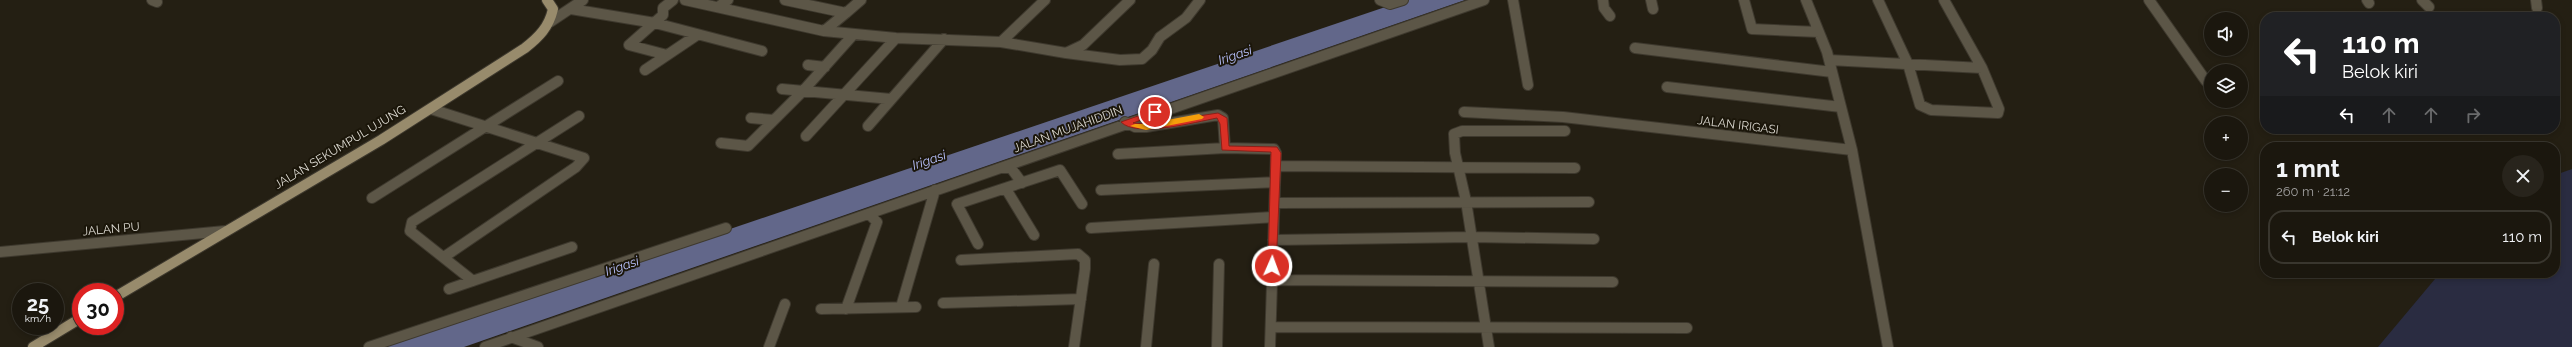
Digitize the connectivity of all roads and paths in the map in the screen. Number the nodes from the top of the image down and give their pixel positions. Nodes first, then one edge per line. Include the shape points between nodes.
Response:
1 (547, 0) edge
2 (583, 0) edge
3 (673, 0) edge
4 (685, 0) edge
5 (728, 0) edge
6 (785, 0) edge
7 (861, 0) edge
8 (1045, 0) edge
9 (1130, 0) edge
10 (1200, 0) edge
11 (1380, 0) edge
12 (1403, 0) edge
13 (1484, 0) edge
14 (1514, 0) edge
15 (1603, 0) edge
16 (1744, 0) edge
17 (1806, 0) edge
18 (1878, 0) edge
19 (1944, 0) edge
20 (2149, 0) edge
21 (2422, 0) edge
22 (718, 7) junction
23 (2429, 7) dead end
24 (570, 9) junction
25 (846, 13) junction
26 (1610, 16) dead end
27 (550, 22) junction
28 (655, 23) junction
29 (824, 31) junction
30 (1819, 32) junction
31 (697, 35) junction
32 (853, 35) junction
33 (896, 38) junction
34 (944, 39) junction
35 (1001, 42) junction
36 (1635, 48) dead end
37 (762, 51) dead end
38 (1066, 53) junction
39 (667, 55) junction
40 (1829, 60) junction
41 (1908, 64) junction
42 (808, 65) dead end
43 (825, 67) junction
44 (1982, 68) junction
45 (645, 70) dead end
46 (1832, 72) junction
47 (2204, 78) edge
48 (558, 81) dead end
49 (1528, 85) dead end
50 (1667, 87) dead end
51 (782, 89) dead end
52 (802, 92) junction
53 (844, 95) junction
54 (892, 99) junction
55 (431, 108) junction
56 (1841, 108) junction
57 (1464, 112) dead end
58 (579, 116) dead end
59 (751, 118) dead end
60 (774, 120) junction
61 (1125, 122) junction
62 (488, 126) junction
63 (868, 126) dead end
64 (1565, 131) dead end
65 (806, 136) dead end
66 (721, 142) dead end
67 (538, 143) junction
68 (1225, 148) junction
69 (1852, 150) junction
70 (1118, 154) dead end
71 (1276, 166) junction
72 (1458, 166) junction
73 (998, 168) junction
74 (1574, 168) dead end
75 (1275, 182) junction
76 (1022, 183) junction
77 (1006, 189) junction
78 (935, 190) junction
79 (1101, 190) dead end
80 (372, 198) dead end
81 (1466, 200) junction
82 (1589, 202) dead end
83 (1275, 203) junction
84 (1082, 204) dead end
85 (869, 214) junction
86 (1274, 217) junction
87 (726, 228) dead end
88 (1091, 228) dead end
89 (225, 231) junction
90 (1034, 235) dead end
91 (1471, 237) junction
92 (1594, 239) dead end
93 (1273, 240) junction
94 (978, 244) dead end
95 (572, 247) dead end
96 (0, 252) edge
97 (444, 257) junction
98 (961, 260) dead end
99 (1154, 264) dead end
100 (1219, 264) dead end
101 (1272, 280) junction
102 (473, 281) junction
103 (1479, 282) junction
104 (1613, 282) dead end
105 (449, 289) dead end
106 (124, 293) edge
107 (1081, 299) junction
108 (943, 303) dead end
109 (785, 304) dead end
110 (901, 307) junction
111 (916, 307) dead end
112 (846, 308) junction
113 (821, 309) dead end
114 (72, 323) edge
115 (1487, 326) junction
116 (1270, 327) junction
117 (1686, 328) dead end
118 (511, 337) junction
119 (33, 347) edge
120 (369, 347) edge
121 (485, 347) edge
122 (538, 347) edge
123 (769, 347) edge
124 (1074, 347) edge
125 (1146, 347) edge
126 (1217, 347) edge
127 (1270, 347) edge
128 (1489, 347) edge
129 (1888, 347) edge

1 - 27 main road via 553,9
2 - 24 street
3 - 28 street via 663,8 663,15
4 - 22 street
5 - 22 street
6 - 25 street
7 - 25 street
8 - 35 street
9 - 38 street via 1083,44
10 - 38 street via 1186,18 1160,37 1148,56 1106,59
11 - 12 street via 1390,4
13 - 61 street, JALAN MUJAHIDDIN
14 - 49 street
15 - 26 street via 1604,8
16 - 30 street via 1752,29
17 - 30 street
18 - 41 street
19 - 44 street
20 - 47 street
21 - 23 street
22 - 29 street
24 - 27 street
24 - 28 street
25 - 29 street
27 - 55 main road, JALAN SEKUMPUL UJUNG via 546,30 525,48
28 - 31 street
28 - 39 street via 629,44
29 - 32 street
30 - 40 street
31 - 37 street
31 - 39 street
32 - 33 street
32 - 43 street
33 - 34 street
33 - 53 street
34 - 35 street
34 - 54 street
35 - 38 street
36 - 46 street
39 - 45 street
40 - 41 street
40 - 46 street
41 - 44 street
41 - 44 street via 1920,103 1924,108 1997,113 1999,109
42 - 43 street
43 - 52 street
46 - 56 street
48 - 62 street
50 - 56 street
51 - 52 street
52 - 53 street
52 - 60 street
53 - 54 street
53 - 65 street
54 - 63 street
55 - 62 street
55 - 89 main road, JALAN SEKUMPUL UJUNG
56 - 69 street
57 - 69 street, JALAN IRIGASI via 1563,116
58 - 67 street
59 - 60 street
60 - 66 street via 748,146
61 - 68 street via 1146,127 1218,115 1223,118
61 - 73 street, JALAN MUJAHIDDIN
62 - 67 street
62 - 80 street
64 - 72 street via 1458,132 1453,139
67 - 97 street via 412,222 410,231
67 - 97 street via 584,158 576,167
68 - 70 street
68 - 71 street via 1274,149
69 - 129 street
71 - 72 street
71 - 75 street
72 - 74 street
72 - 81 street
73 - 76 street via 1011,168
73 - 78 street, JALAN MUJAHIDDIN
75 - 79 street
75 - 83 street
76 - 77 street
76 - 84 street via 1060,170
77 - 90 street
77 - 94 street via 957,204
78 - 85 street, JALAN MUJAHIDDIN
78 - 110 street
81 - 82 street
81 - 83 street
81 - 91 street
83 - 86 street
85 - 112 street via 877,222
85 - 118 street, JALAN MUJAHIDDIN via 589,308
86 - 88 street
86 - 93 street
87 - 120 street
89 - 96 street, JALAN PU
89 - 106 main road, JALAN SEKUMPUL UJUNG
91 - 92 street
91 - 93 street
91 - 103 street
93 - 101 street
95 - 102 street
97 - 102 street
98 - 107 street via 1078,254 1085,260
99 - 125 street
100 - 126 street
101 - 103 street
101 - 116 street
102 - 105 street
103 - 104 street
103 - 115 street
107 - 108 street
107 - 124 street
109 - 123 street
110 - 111 street
110 - 112 street
112 - 113 street
114 - 119 main road
115 - 116 street
115 - 117 street
115 - 128 street
116 - 127 street
118 - 121 street, JALAN MUJAHIDDIN
118 - 122 street

